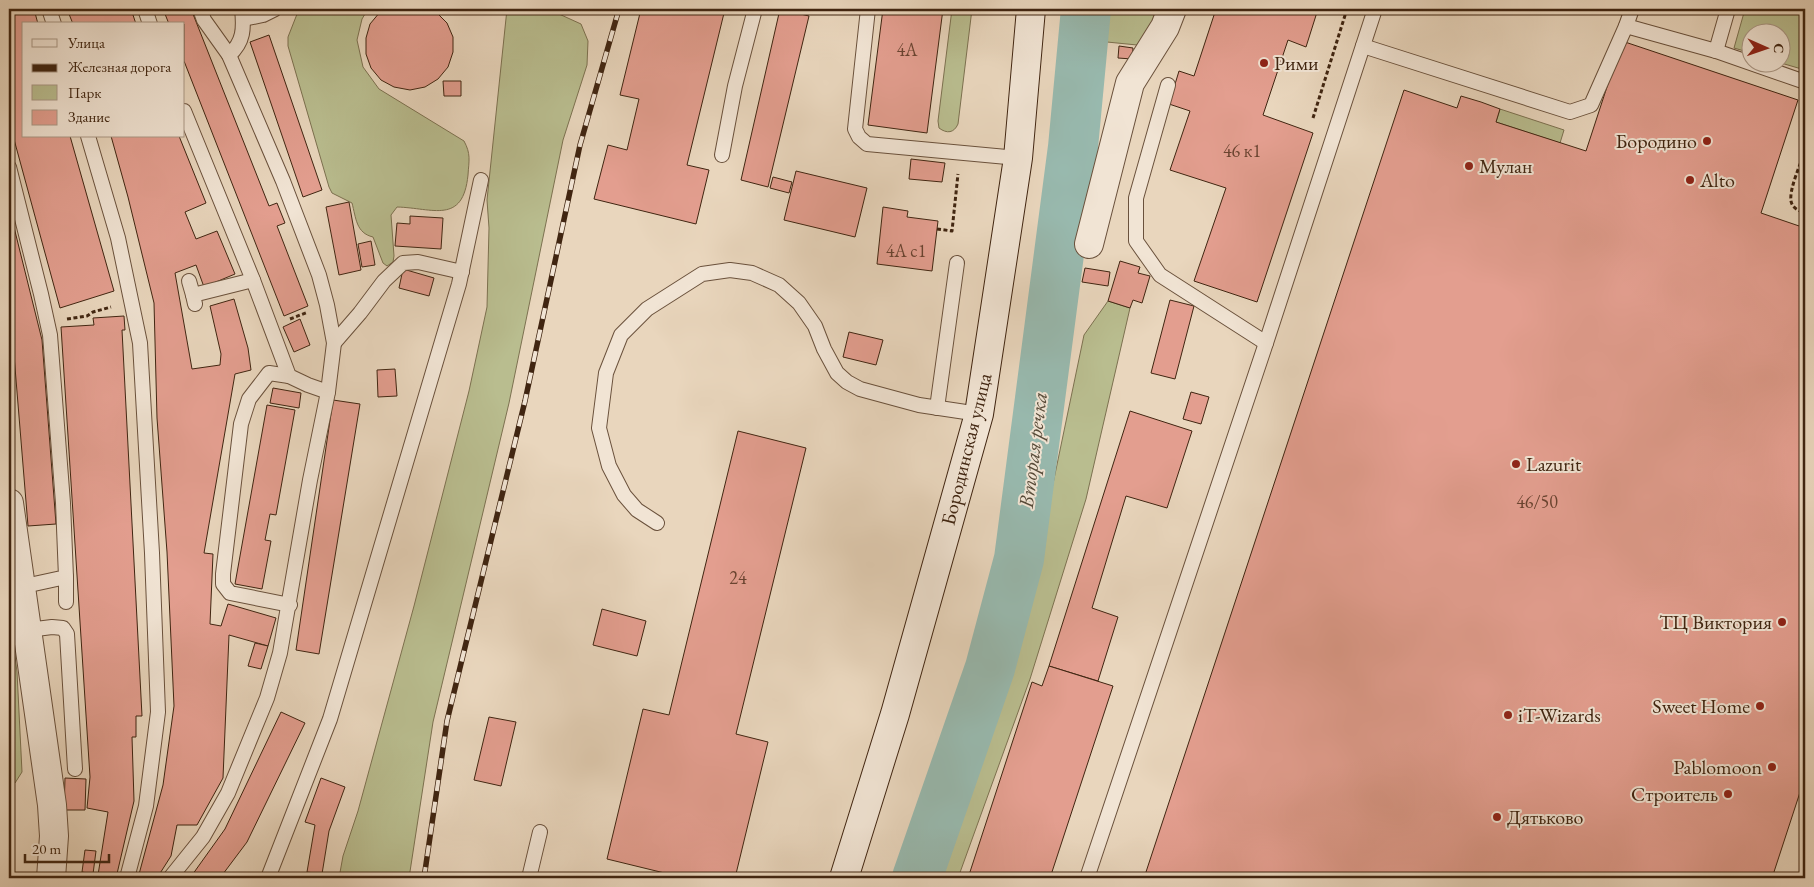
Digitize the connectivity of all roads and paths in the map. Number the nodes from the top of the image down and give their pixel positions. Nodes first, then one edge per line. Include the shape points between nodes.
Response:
1 (49, 9) edge
2 (145, 9) edge
3 (200, 9) edge
4 (275, 9) edge
5 (755, 9) edge
6 (868, 9) edge
7 (1031, 9) edge
8 (1172, 9) edge
9 (1347, 9) edge
10 (1375, 9) edge
11 (1632, 9) edge
12 (1728, 9) edge
13 (242, 14) edge
14 (53, 22) edge
15 (149, 22) edge
16 (1626, 26) junction
17 (1364, 46) junction
18 (1716, 51) junction
19 (229, 55) junction
20 (1805, 82) edge
21 (1168, 85) dead end
22 (185, 113) edge
23 (1313, 118) dead end
24 (89, 138) edge
25 (1805, 151) edge
26 (960, 152) junction
27 (722, 155) dead end
28 (1018, 158) junction
29 (9, 167) edge
30 (481, 180) dead end
31 (1805, 213) edge
32 (937, 229) dead end
33 (1089, 244) dead end
34 (957, 262) dead end
35 (462, 272) junction
36 (253, 280) junction
37 (189, 281) dead end
38 (327, 304) junction
39 (270, 326) junction
40 (334, 343) junction
41 (1266, 343) junction
42 (289, 376) junction
43 (328, 392) junction
44 (937, 408) junction
45 (979, 414) junction
46 (9, 503) edge
47 (657, 523) dead end
48 (66, 577) junction
49 (20, 587) junction
50 (66, 602) dead end
51 (290, 604) junction
52 (28, 630) junction
53 (75, 769) dead end
54 (540, 832) dead end
55 (52, 878) edge
56 (127, 878) edge
57 (170, 878) edge
58 (268, 878) edge
59 (529, 878) edge
60 (844, 878) edge
61 (1087, 878) edge

1 - 14 lane
2 - 15 lane
3 - 19 lane
4 - 13 lane via 263,15
5 - 27 lane via 735,86
6 - 26 lane via 855,129 859,136 867,144
7 - 28 main road, Бородинская улица
8 - 33 main road via 1165,27 1130,83
9 - 23 path
10 - 17 lane
11 - 16 lane
12 - 18 lane
13 - 19 lane via 241,42
16 - 17 lane via 1591,105 1570,112
16 - 18 lane
17 - 41 lane
18 - 20 lane
19 - 38 lane via 320,275
21 - 41 lane via 1136,198 1136,241 1160,275
22 - 36 lane
24 - 56 lane via 118,238 140,343 151,543 158,712 146,806
25 - 31 path via 1791,202 1797,210
26 - 28 lane
26 - 32 path via 952,230
28 - 45 main road, Бородинская улица
29 - 48 lane via 50,335
30 - 35 lane
34 - 44 lane
35 - 40 lane via 418,262 403,263 384,281
35 - 58 lane via 330,719
36 - 37 lane via 194,300
36 - 39 lane
38 - 39 path
38 - 40 lane
39 - 42 lane
40 - 43 lane
41 - 61 lane
42 - 43 lane
42 - 51 lane via 269,373 250,399 241,424 223,584 230,593
43 - 51 lane
44 - 45 lane
44 - 47 lane via 860,389 847,382 837,373 815,326 779,285 752,273 730,270 702,274 647,309 621,335 606,373 600,428 609,466 624,495 637,510
45 - 60 main road, Бородинская улица via 895,714
46 - 49 main road
48 - 49 lane
48 - 50 lane
49 - 52 main road
51 - 57 lane via 267,698 228,793 203,837
52 - 53 lane via 63,628 67,634
52 - 55 main road via 52,805
54 - 59 lane

